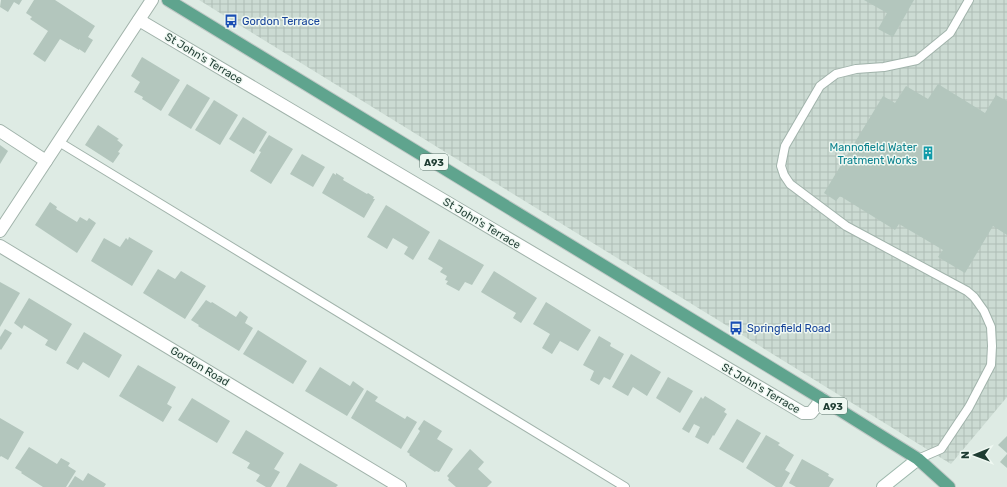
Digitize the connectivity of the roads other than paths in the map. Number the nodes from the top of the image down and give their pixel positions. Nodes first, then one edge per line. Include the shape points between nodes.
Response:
1 (152, 0) edge
2 (168, 0) edge
3 (969, 0) edge
4 (139, 20) junction
5 (0, 131) edge
6 (59, 142) junction
7 (46, 161) junction
8 (0, 231) edge
9 (0, 246) edge
10 (822, 399) junction
11 (918, 459) junction
12 (400, 487) edge
13 (625, 487) edge
14 (883, 487) edge
15 (949, 487) edge

1 - 4 street
2 - 10 main road, St John's Terrace / A93
3 - 11 lane via 950,33 917,60 836,74 820,86 785,146 781,166 790,184 846,226 967,291 984,311 991,327 991,365 969,407 941,449
4 - 6 street
4 - 10 street, St John's Terrace via 803,413 811,413
5 - 7 street
6 - 7 street
6 - 13 lane
7 - 8 street
9 - 12 street, Gordon Road
10 - 11 main road, St John's Terrace / A93
11 - 14 street
11 - 15 main road, A93

